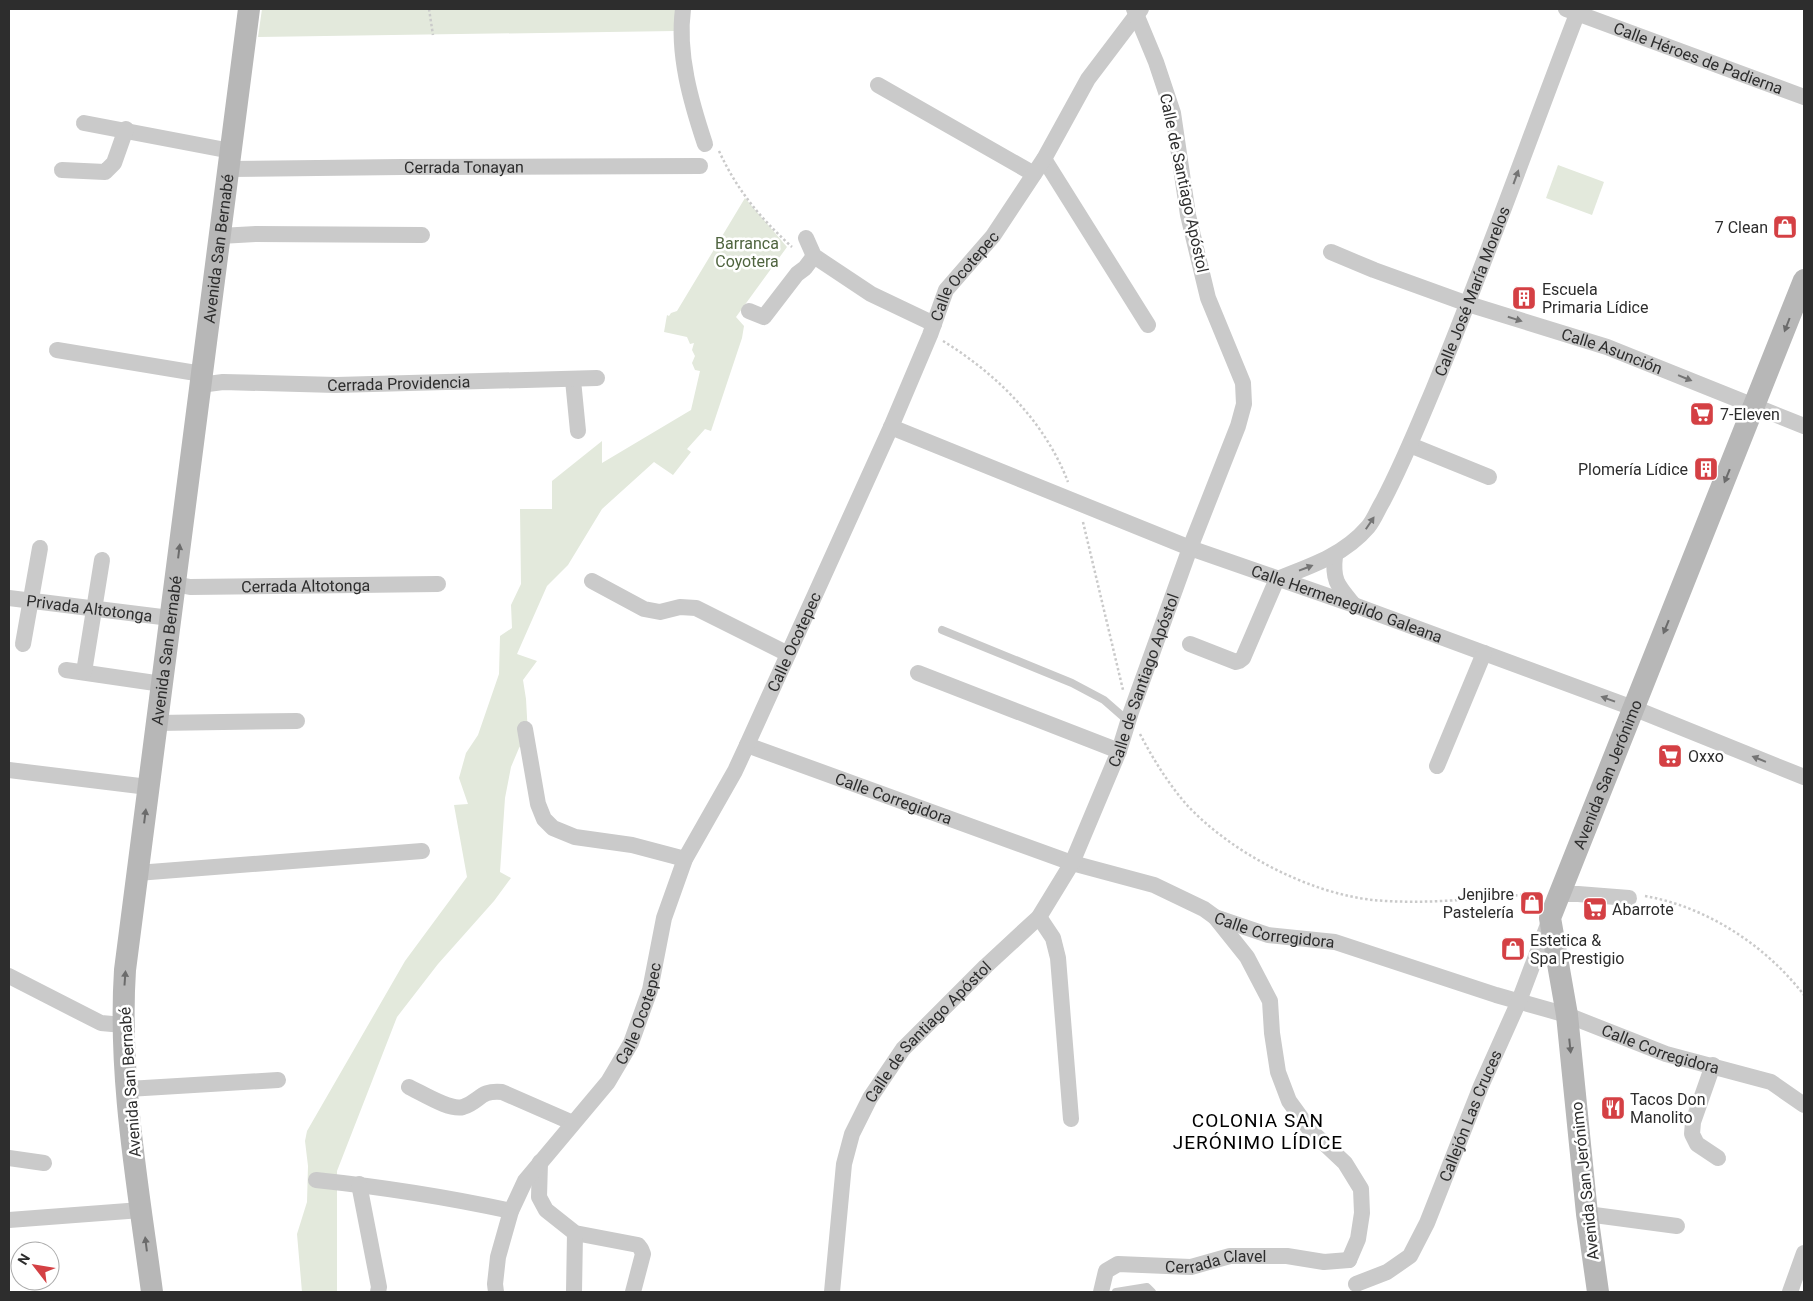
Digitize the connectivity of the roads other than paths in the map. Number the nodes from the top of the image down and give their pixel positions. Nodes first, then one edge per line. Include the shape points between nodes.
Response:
1 (249, 9) edge
2 (683, 9) edge
3 (1574, 10) edge
4 (1137, 11) edge
5 (878, 85) dead end
6 (1804, 97) edge
7 (84, 122) dead end
8 (126, 129) junction
9 (711, 146) road end
10 (1044, 159) junction
11 (230, 160) junction
12 (700, 166) dead end
13 (62, 170) dead end
14 (1034, 174) junction
15 (422, 235) dead end
16 (220, 236) junction
17 (800, 243) road end
18 (1331, 252) dead end
19 (814, 256) junction
20 (1804, 283) edge
21 (1468, 304) junction
22 (749, 311) dead end
23 (1148, 324) dead end
24 (937, 332) junction
25 (57, 350) dead end
26 (597, 378) dead end
27 (201, 380) junction
28 (572, 380) junction
29 (1755, 406) junction
30 (1804, 426) edge
31 (891, 427) junction
32 (578, 431) dead end
33 (1410, 445) junction
34 (1489, 477) dead end
35 (40, 548) dead end
36 (1190, 548) junction
37 (1334, 556) junction
38 (102, 560) dead end
39 (1278, 579) junction
40 (592, 581) dead end
41 (175, 584) junction
42 (438, 584) dead end
43 (9, 598) edge
44 (31, 600) junction
45 (1354, 604) junction
46 (94, 609) junction
47 (170, 618) junction
48 (942, 630) dead end
49 (23, 644) dead end
50 (1190, 644) dead end
51 (1484, 653) junction
52 (788, 654) junction
53 (66, 670) dead end
54 (84, 672) junction
55 (918, 673) dead end
56 (162, 684) junction
57 (1634, 708) junction
58 (297, 722) dead end
59 (1128, 722) junction
60 (157, 724) junction
61 (525, 729) dead end
62 (747, 745) junction
63 (1119, 751) junction
64 (1437, 766) dead end
65 (9, 770) edge
66 (1804, 777) edge
67 (148, 786) junction
68 (422, 851) dead end
69 (685, 859) junction
70 (1072, 863) junction
71 (137, 873) junction
72 (1552, 893) junction
73 (1634, 896) road end
74 (1039, 917) junction
75 (1215, 917) junction
76 (1550, 918) junction
77 (9, 976) edge
78 (1519, 1001) junction
79 (1567, 1015) junction
80 (123, 1026) junction
81 (1713, 1065) junction
82 (278, 1080) dead end
83 (409, 1087) dead end
84 (128, 1089) junction
85 (1804, 1105) edge
86 (1071, 1119) dead end
87 (573, 1122) junction
88 (9, 1158) edge
89 (1718, 1158) dead end
90 (540, 1162) junction
91 (44, 1163) dead end
92 (316, 1180) dead end
93 (359, 1184) junction
94 (142, 1210) junction
95 (511, 1212) junction
96 (1588, 1214) junction
97 (9, 1220) edge
98 (1676, 1226) dead end
99 (575, 1233) junction
100 (1804, 1253) edge
101 (1349, 1260) junction
102 (1800, 1272) edge
103 (1358, 1288) edge
104 (152, 1292) edge
105 (378, 1292) edge
106 (496, 1292) edge
107 (574, 1292) edge
108 (633, 1292) edge
109 (832, 1292) edge
110 (1100, 1292) edge
111 (1116, 1292) edge
112 (1152, 1292) edge
113 (1598, 1292) edge
114 (1790, 1292) edge

1 - 11 main road, Avenida San Bernabé
2 - 9 street via 682,40 687,79 694,113
3 - 6 street, Calle Héroes de Padierna
21 -> 3 street, Calle José María Morelos
4 - 10 street, Calle Ocotepec via 1088,79
4 - 36 street, Calle de Santiago Apóstol via 1173,113 1188,215 1208,298 1242,383 1244,404 1238,426
5 - 14 street
7 - 8 street, Cerrada Tonayan
8 - 11 street, Cerrada Tonayan
8 - 13 street via 114,164 105,172
10 - 14 street, Calle Ocotepec
10 - 23 street
11 - 12 street, Cerrada Tonayan via 402,166
11 - 16 main road, Avenida San Bernabé
14 - 24 street, Calle Ocotepec via 993,236 946,290
15 - 16 street
16 - 27 main road, Avenida San Bernabé
17 - 19 street
18 - 21 street, Calle Asunción
19 - 22 street via 796,274 764,317
19 - 24 street
20 -> 29 main road, Avenida San Jerónimo
21 -> 29 street, Calle Asunción via 1607,348
21 - 33 street, Calle José María Morelos
24 - 31 street, Calle Ocotepec
25 - 27 street, Cerrada Providencia
26 - 28 street, Cerrada Providencia
27 - 28 street, Cerrada Providencia via 336,385
41 -> 27 main road, Avenida San Bernabé
28 - 32 street
29 - 30 street, Calle Asunción
29 -> 57 main road, Avenida San Jerónimo
31 - 36 street, Calle Hermenegildo Galeana
31 - 52 street, Calle Ocotepec
33 - 34 street
37 -> 33 street, Calle José María Morelos via 1356,540 1369,525
35 - 44 street
36 - 39 street, Calle Hermenegildo Galeana
36 - 59 street, Calle de Santiago Apóstol
39 -> 37 street, Calle José María Morelos
37 - 45 street via 1333,572 1340,590
38 - 46 street
39 - 45 street, Calle Hermenegildo Galeana
39 - 50 street via 1239,661
40 - 52 street via 644,609 660,612 680,607 696,608
41 - 42 street, Cerrada Altotonga via 190,587
41 - 47 main road, Avenida San Bernabé
43 - 44 street, Privada Altotonga
44 - 46 street, Privada Altotonga
44 - 49 street
45 - 51 street, Calle Hermenegildo Galeana
46 - 47 street, Privada Altotonga
46 - 54 street
47 - 56 main road, Avenida San Bernabé
48 - 59 lane via 1072,683 1104,700
57 -> 51 street, Calle Hermenegildo Galeana
51 - 64 street
52 - 62 street, Calle Ocotepec
53 - 54 street
54 - 56 street
55 - 63 street
56 - 60 main road, Avenida San Bernabé
66 -> 57 street, Calle Hermenegildo Galeana
57 - 72 main road, Avenida San Jerónimo
58 - 60 street
59 - 63 street, Calle de Santiago Apóstol
60 - 67 main road, Avenida San Bernabé
61 - 69 street via 538,804 544,820 553,828 575,837 632,845
62 - 69 street, Calle Ocotepec
62 - 70 street, Calle Corregidora
63 - 70 street, Calle de Santiago Apóstol
65 - 67 street
71 -> 67 main road, Avenida San Bernabé
68 - 71 street
69 - 87 street, Calle Ocotepec via 664,918 650,990 631,1043 608,1082
70 - 74 street, Calle de Santiago Apóstol
70 - 75 street, Calle Corregidora via 1154,885
80 -> 71 main road, Avenida San Bernabé via 125,970
72 - 73 street
72 - 76 main road, Avenida San Jerónimo
74 - 86 street via 1053,938 1058,958
74 - 109 street, Calle de Santiago Apóstol via 903,1049 870,1098 852,1134 844,1164
75 - 78 street, Calle Corregidora via 1268,935 1335,942
75 - 101 street via 1247,957 1270,1001 1278,1072 1289,1101 1310,1130 1345,1163 1361,1189 1358,1239
76 - 78 street, Callejón Las Cruces
76 - 79 main road, Avenida San Jerónimo
77 - 80 street via 100,1023
78 - 79 street, Calle Corregidora
78 - 103 street, Callejón Las Cruces via 1427,1223 1410,1256
79 - 81 street, Calle Corregidora via 1666,1054
79 -> 96 main road, Avenida San Jerónimo
80 - 84 main road, Avenida San Bernabé
81 - 85 street, Calle Corregidora via 1771,1082
81 - 89 street via 1693,1122 1692,1134 1696,1144
82 - 84 street
83 - 87 street via 452,1107 463,1107 484,1094 502,1092
84 - 94 main road, Avenida San Bernabé
87 - 90 street, Calle Ocotepec
88 - 91 street
90 - 95 street, Calle Ocotepec via 525,1181
90 - 99 street via 539,1197 546,1210
92 - 93 street
93 - 95 street via 448,1197
93 - 105 street
94 - 97 street
104 -> 94 main road, Avenida San Bernabé
95 - 106 street, Calle Ocotepec via 498,1257
96 - 98 street
96 - 113 main road, Avenida San Jerónimo
99 - 107 street
99 - 108 street via 638,1246 643,1254
100 - 102 street
101 - 103 street, Callejón Las Cruces
101 - 110 street, Cerrada Clavel via 1324,1262 1287,1256 1230,1256 1191,1267 1118,1264 1106,1271
102 - 114 street
111 - 112 lane via 1147,1287

